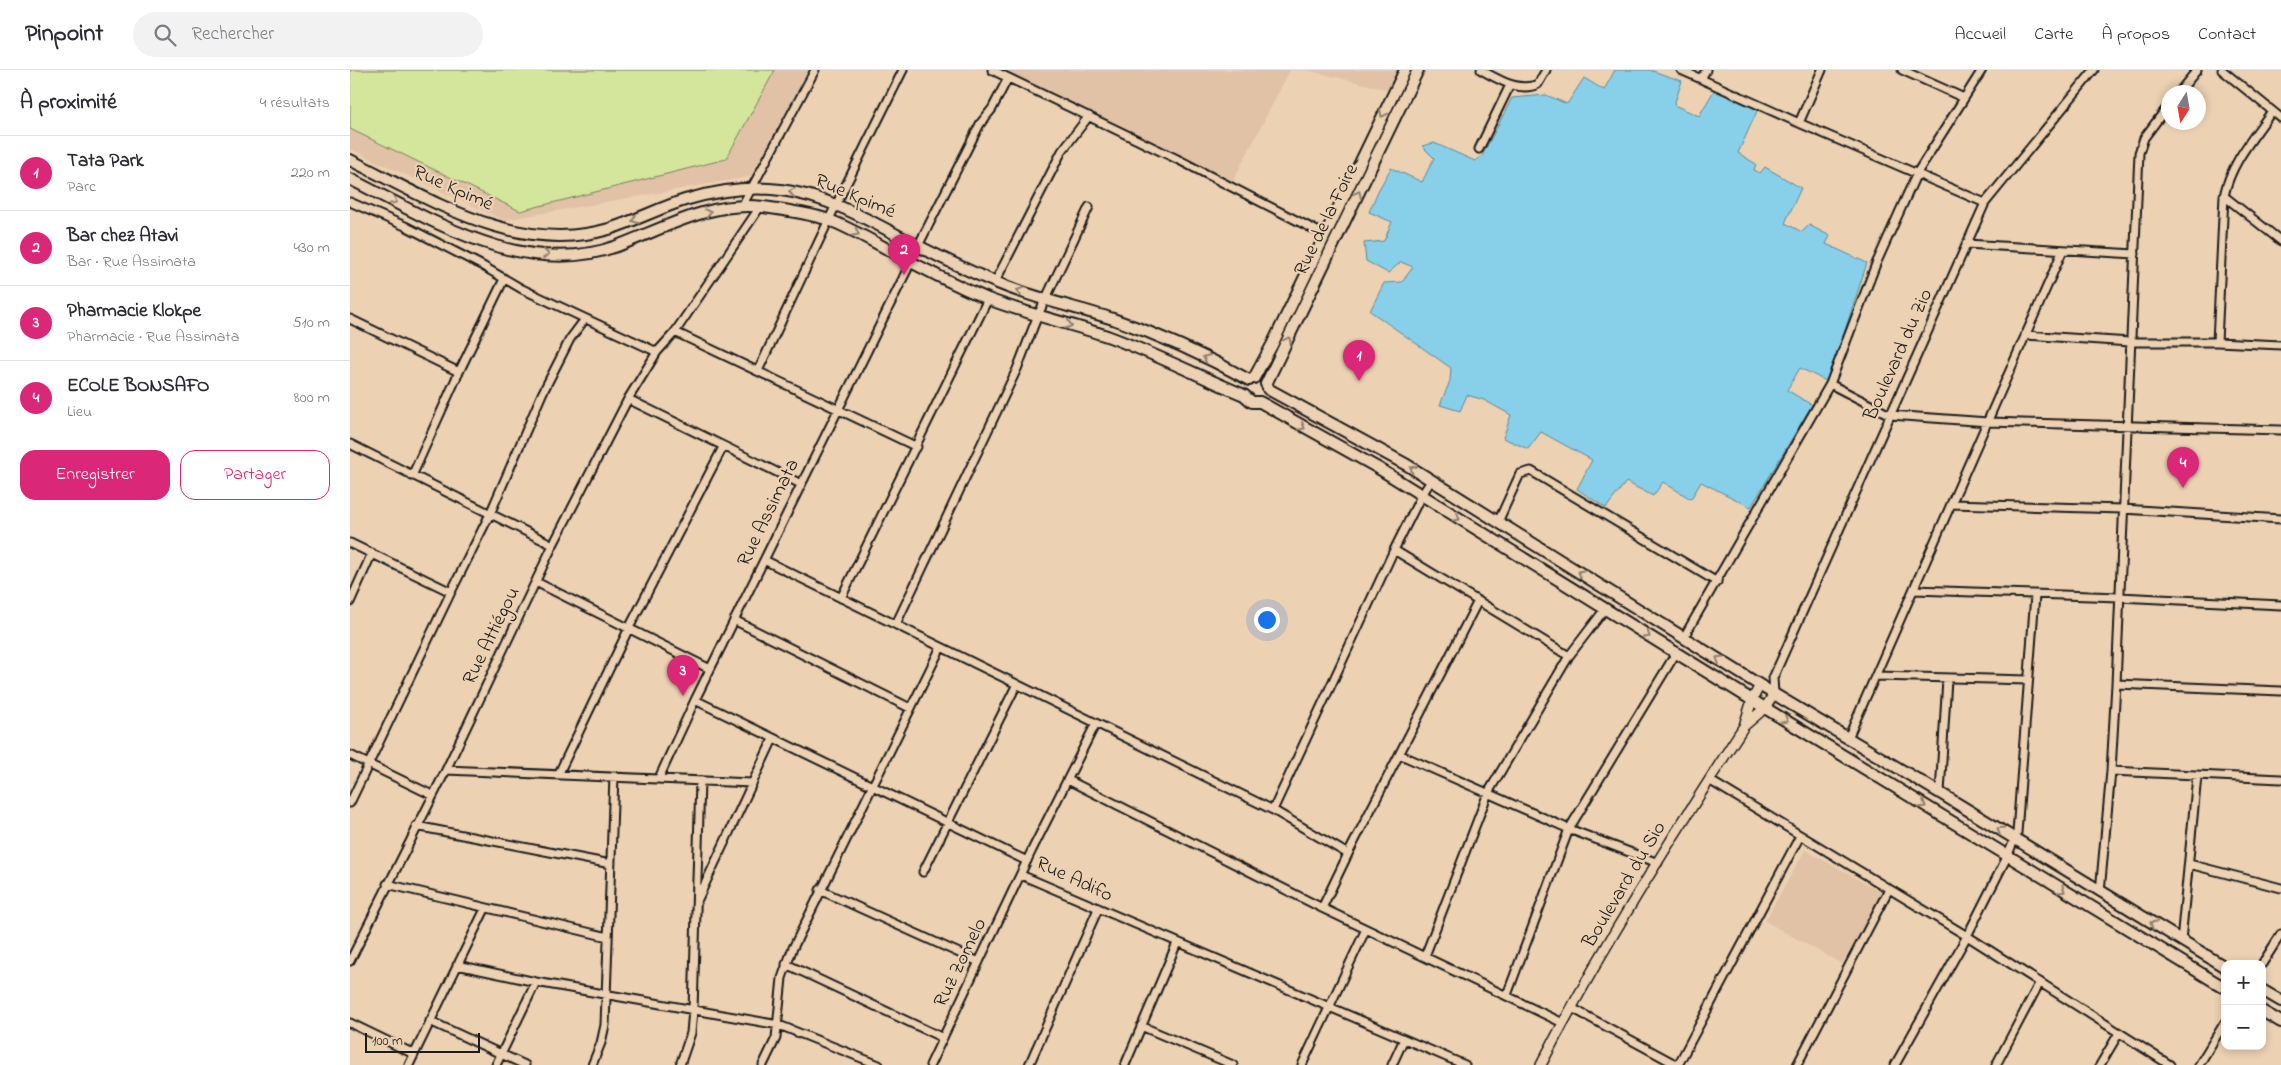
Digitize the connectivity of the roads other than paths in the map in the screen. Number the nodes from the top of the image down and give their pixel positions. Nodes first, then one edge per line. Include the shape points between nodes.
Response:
1 (815, 70) edge
2 (903, 70) edge
3 (992, 70) edge
4 (1405, 70) edge
5 (1418, 70) edge
6 (1481, 70) edge
7 (1546, 70) edge
8 (1681, 70) edge
9 (1706, 70) edge
10 (1822, 70) edge
11 (1902, 70) edge
12 (1982, 70) edge
13 (2094, 70) edge
14 (2197, 70) edge
15 (2222, 70) edge
16 (1008, 78) junction
17 (1701, 79) junction
18 (1510, 85) junction
19 (2185, 85) edge
20 (1964, 98) junction
21 (2272, 111) junction
22 (2161, 115) edge
23 (1089, 116) junction
24 (2281, 118) edge
25 (1799, 123) junction
26 (1479, 149) dead end
27 (350, 160) edge
28 (1917, 173) junction
29 (350, 179) edge
30 (752, 188) junction
31 (2224, 196) junction
32 (350, 202) edge
33 (1985, 203) junction
34 (836, 204) junction
35 (742, 206) junction
36 (760, 207) junction
37 (1089, 207) dead end
38 (456, 211) junction
39 (829, 220) junction
40 (445, 226) junction
41 (1325, 235) junction
42 (2281, 241) edge
43 (1966, 244) junction
44 (918, 246) junction
45 (2063, 250) junction
46 (2135, 254) junction
47 (911, 262) junction
48 (504, 279) junction
49 (995, 282) junction
50 (988, 299) junction
51 (1045, 300) junction
52 (1038, 315) junction
53 (585, 318) junction
54 (350, 319) edge
55 (675, 332) junction
56 (2025, 335) junction
57 (2130, 342) junction
58 (2217, 342) junction
59 (2281, 345) edge
60 (657, 352) junction
61 (758, 371) junction
62 (459, 372) junction
63 (1252, 379) junction
64 (1830, 384) junction
65 (1267, 387) junction
66 (1244, 395) junction
67 (628, 399) junction
68 (1260, 402) junction
69 (837, 409) junction
70 (1890, 414) junction
71 (1988, 422) junction
72 (2127, 425) junction
73 (2281, 430) edge
74 (350, 444) edge
75 (723, 447) junction
76 (917, 447) junction
77 (412, 476) junction
78 (1431, 481) junction
79 (801, 484) junction
80 (1420, 496) junction
81 (1951, 504) junction
82 (2123, 509) junction
83 (490, 514) junction
84 (2281, 519) edge
85 (1498, 522) junction
86 (350, 543) edge
87 (554, 545) junction
88 (1394, 550) junction
89 (372, 553) junction
90 (764, 560) junction
91 (536, 582) junction
92 (1717, 582) junction
93 (1914, 590) junction
94 (450, 592) junction
95 (2035, 595) junction
96 (2119, 597) junction
97 (841, 598) junction
98 (1478, 601) junction
99 (350, 602) edge
100 (2281, 605) edge
101 (1605, 610) junction
102 (734, 620) junction
103 (896, 624) junction
104 (629, 628) junction
105 (1684, 637) junction
106 (942, 647) junction
107 (1676, 653) junction
108 (1569, 656) junction
109 (710, 669) junction
110 (1877, 676) junction
111 (1773, 678) junction
112 (1947, 678) junction
113 (2028, 680) junction
114 (1017, 684) junction
115 (2116, 684) junction
116 (1760, 685) junction
117 (2281, 691) edge
118 (1774, 694) junction
119 (695, 700) junction
120 (1752, 700) junction
121 (910, 708) junction
122 (1765, 708) junction
123 (1096, 723) junction
124 (1744, 726) junction
125 (1848, 738) junction
126 (773, 739) junction
127 (1401, 754) junction
128 (350, 755) edge
129 (370, 765) junction
130 (446, 770) junction
131 (2111, 771) junction
132 (559, 773) junction
133 (614, 776) junction
134 (2197, 776) junction
135 (658, 778) junction
136 (2281, 779) edge
137 (700, 780) junction
138 (1068, 780) junction
139 (1709, 780) junction
140 (752, 783) junction
141 (871, 788) junction
142 (1488, 793) junction
143 (1940, 793) junction
144 (432, 796) junction
145 (350, 803) edge
146 (1274, 810) junction
147 (947, 824) junction
148 (416, 826) junction
149 (1569, 829) junction
150 (1800, 836) junction
151 (2015, 839) junction
152 (1348, 854) junction
153 (2007, 857) junction
154 (1027, 861) junction
155 (1658, 863) junction
156 (611, 864) junction
157 (2189, 864) junction
158 (923, 872) dead end
159 (1021, 875) junction
160 (387, 884) junction
161 (2281, 888) edge
162 (1889, 889) junction
163 (820, 890) junction
164 (2100, 892) junction
165 (695, 904) junction
166 (1322, 908) junction
167 (485, 909) junction
168 (1098, 909) junction
169 (1366, 929) junction
170 (2281, 934) edge
171 (1967, 936) junction
172 (608, 937) junction
173 (2181, 941) junction
174 (1177, 943) junction
175 (1425, 956) junction
176 (2265, 960) edge
177 (350, 961) edge
178 (978, 962) junction
179 (786, 964) junction
180 (457, 965) junction
181 (2221, 965) edge
182 (536, 982) junction
183 (2040, 982) junction
184 (2221, 986) edge
185 (2266, 992) edge
186 (606, 994) junction
187 (1507, 995) junction
188 (2281, 1001) edge
189 (1330, 1008) junction
190 (1572, 1008) junction
191 (693, 1010) junction
192 (2266, 1013) edge
193 (430, 1021) junction
194 (2281, 1022) edge
195 (350, 1023) edge
196 (1563, 1023) junction
197 (778, 1025) junction
198 (1140, 1026) junction
199 (2221, 1029) edge
200 (2118, 1033) junction
201 (943, 1038) junction
202 (1404, 1039) junction
203 (414, 1054) junction
204 (501, 1054) junction
205 (1220, 1062) edge
206 (408, 1065) edge
207 (496, 1065) edge
208 (525, 1065) edge
209 (592, 1065) edge
210 (680, 1065) edge
211 (763, 1065) edge
212 (879, 1065) edge
213 (930, 1065) edge
214 (1029, 1065) edge
215 (1124, 1065) edge
216 (1234, 1065) edge
217 (1302, 1065) edge
218 (1392, 1065) edge
219 (1465, 1065) edge
220 (1542, 1065) edge
221 (1677, 1065) edge
222 (1797, 1065) edge
223 (1895, 1065) edge
224 (1996, 1065) edge
225 (2100, 1065) edge
226 (2170, 1065) edge
227 (2199, 1065) edge

1 - 30 street
2 - 34 street
3 - 16 street
4 -> 41 main road
65 -> 5 main road, Rue de la Foire
6 - 18 street
7 - 18 street via 1542,80 1533,86
8 - 17 street
9 - 17 street
10 - 25 street
11 - 20 street
12 - 20 street
13 - 33 street, Boulevard du Zio
14 - 19 street
15 - 21 street
16 - 23 street
16 - 44 street via 980,124
17 - 25 street
18 - 26 street
20 - 28 street
21 - 24 street
21 - 31 street via 2233,167
22 - 46 street via 2140,146
23 - 41 street
23 - 49 street via 1062,151
25 - 28 street
27 - 38 main road, Rue Kpimé
28 - 33 street
28 - 64 street via 1879,256
29 -> 40 main road, Rue Kpimé
34 -> 30 main road, Rue Kpimé via 800,193
30 - 35 street
30 -> 38 main road, Rue Kpimé via 686,200 609,229 563,238 488,225
31 - 42 street
31 - 58 street
32 - 48 street via 405,226
33 - 43 street, Boulevard du Zio
34 - 39 street
34 - 44 main road, Rue Kpimé
35 - 36 main road, Rue Kpimé
40 -> 35 main road, Rue Kpimé via 509,250 567,255 615,247 675,221
36 - 39 main road, Rue Kpimé
36 - 55 street, Rue Attiégou
37 - 51 street
38 - 40 main road
39 -> 47 main road, Rue Kpimé
39 - 61 street
41 - 63 main road
43 - 45 street
43 - 70 street, Boulevard du Zio
44 - 49 main road, Rue Kpimé
45 - 46 street
45 - 56 street
46 - 57 street
47 - 50 main road, Rue Kpimé
47 - 69 street, Rue Assimata
48 - 53 street
48 - 62 street
51 -> 49 main road, Rue Kpimé
50 - 52 main road, Rue Kpimé
50 - 76 street
51 - 52 street
63 -> 51 main road, Rue Kpimé via 1145,331
52 -> 66 main road, Rue Kpimé via 1106,336
52 - 103 street via 1017,369
53 - 60 street
53 - 83 street via 570,339 549,381
54 - 62 street
55 - 60 street, Rue Attiégou
55 - 61 street
56 - 57 street
56 - 71 street
57 - 58 street
57 - 72 street
58 - 59 street
60 - 67 street, Rue Attiégou
61 - 69 street
62 - 77 street
63 - 65 main road via 1262,380
63 - 66 main road via 1244,386
64 - 70 street
64 - 92 street
65 - 68 main road via 1266,397
78 -> 65 main road
66 - 68 main road via 1249,401
67 - 75 street
67 - 87 street, Rue Attiégou
68 -> 80 main road via 1378,468
69 - 76 street
69 - 79 street, Rue Assimata
70 - 71 street
70 - 111 street, Boulevard du Zio
71 - 72 street
71 - 81 street
72 - 73 street
72 - 82 street
74 - 77 street
75 - 79 street
75 - 104 street
76 - 97 street
77 - 83 street
78 - 80 street
78 - 85 main road
79 - 90 street, Rue Assimata
80 - 88 street
80 -> 101 main road
81 - 82 street
81 - 93 street
82 - 84 street
82 - 96 street
83 - 87 street
83 - 94 street
85 - 92 street via 1520,474 1530,471
105 -> 85 main road
86 - 89 street
87 - 91 street, Rue Attiégou
88 - 98 street
88 - 146 street
89 - 94 street
89 - 99 street
90 - 97 street
90 - 102 street, Rue Assimata
91 - 104 street
91 - 130 street, Rue Attiégou
92 - 105 street
93 - 95 street
93 - 110 street
94 - 129 street
95 - 96 street
95 - 113 street
96 - 100 street
96 - 115 street
97 - 103 street
98 - 108 street
98 - 127 street
101 -> 107 main road
101 - 108 street
102 - 109 street, Rue Assimata
102 - 121 street
103 - 106 street
104 - 109 street
104 - 132 street
116 -> 105 main road
106 - 114 street
106 - 121 street
107 - 120 main road
107 - 149 street
108 - 142 street
109 - 119 street, Rue Assimata
110 - 112 street
110 - 125 street
111 - 116 street
111 - 118 street, Boulevard du Zio
112 - 113 street
112 - 143 street
113 - 151 street
114 - 123 street
114 - 147 street
115 - 117 street
115 - 131 street
116 - 118 main road
116 - 120 street, Boulevard du Sio
118 - 122 street, Boulevard du Sio
118 - 125 main road
119 - 126 street, Rue Adifo
119 - 135 street, Rue Assimata
120 - 122 main road
120 - 124 street, Boulevard du Sio
121 - 141 street
122 - 124 street, Boulevard du Sio
122 -> 153 main road
123 - 138 street
123 - 146 street
124 - 139 street, Boulevard du Sio
125 - 143 main road
126 - 140 street
126 - 141 street, Rue Adifo
127 - 142 street
127 - 152 street
128 - 129 street
129 - 144 street
129 - 145 street
130 - 132 street
130 - 144 street, Rue Attiégou
131 - 134 street
131 - 164 street
132 - 133 street
133 - 135 street
133 - 156 street
134 - 136 street
134 - 157 street
135 - 137 street
137 - 140 street
137 - 165 street
138 - 154 street
138 - 166 street
139 - 150 street
139 - 155 street, Boulevard du Sio
140 - 165 street
141 - 147 street, Rue Adifo
141 - 163 street
142 - 149 street
142 - 175 street
151 -> 143 main road
144 - 148 street, Rue Attiégou
146 - 152 street
147 - 154 street, Rue Adifo
147 - 158 street
148 - 156 street
148 - 160 street, Rue Attiégou
149 - 155 street
149 - 187 street
150 - 162 street
150 - 221 street
151 - 153 street
151 - 164 main road
152 - 166 street
153 - 171 street
153 -> 184 main road
154 - 159 street, Rue Adifo
155 - 190 street, Boulevard du Sio
156 - 172 street
157 - 161 street
157 - 173 street
159 - 168 street, Rue Adifo
159 - 178 street, Ruz Zomelo
160 - 167 street
160 - 177 street, Rue Attiégou
162 - 171 street
162 - 222 street
163 - 178 street
163 - 179 street
173 -> 164 main road
165 - 191 street
166 - 169 street
167 - 172 street
167 - 180 street
168 - 174 street, Rue Adifo
168 - 214 street
169 - 175 street
169 - 189 street
170 - 176 street
171 - 183 street
171 - 223 street
172 - 186 street
173 - 181 main road
174 - 189 street, Rue Adifo
174 - 198 street
175 - 187 street
178 - 201 street, Ruz Zomelo
179 - 197 street
179 - 201 street
180 - 182 street
180 - 193 street
182 - 186 street
182 - 204 street
183 - 200 street
183 - 224 street
185 - 188 main road
186 - 191 street
186 - 209 street via 605,1025
187 - 196 street
189 - 202 street, Rue Adifo
189 - 217 street
190 - 196 street, Boulevard du Sio
190 - 221 street
191 - 197 street
191 - 210 street via 691,1032
192 - 194 main road
193 - 203 street
193 - 204 street
195 - 203 street
196 - 220 street, Boulevard du Sio
197 - 211 street via 776,1038
197 - 212 street
198 - 205 street
198 - 215 street
199 - 227 street
200 - 225 street
200 - 226 street
201 - 213 street, Ruz Zomelo
202 - 218 street
202 - 219 street, Rue Adifo
203 - 206 street
204 - 207 street
204 - 208 street
205 - 216 street

